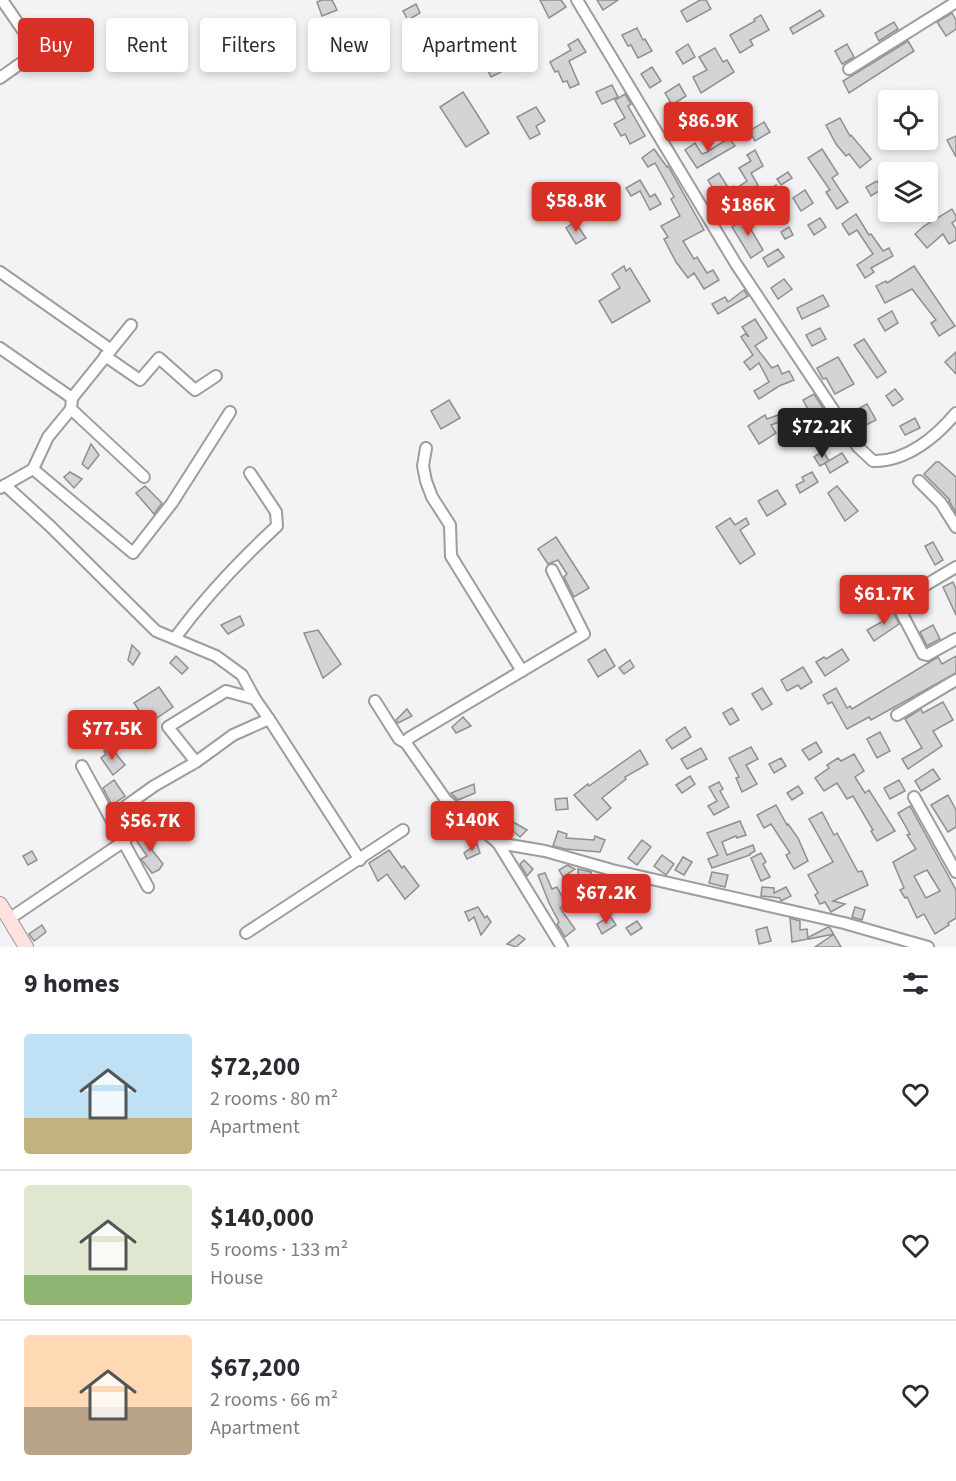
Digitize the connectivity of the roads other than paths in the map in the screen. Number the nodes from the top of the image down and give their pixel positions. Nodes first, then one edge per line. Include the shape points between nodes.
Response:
1 (2, 0) edge
2 (577, 0) edge
3 (956, 2) edge
4 (849, 69) dead end
5 (0, 78) edge
6 (0, 272) edge
7 (131, 325) dead end
8 (0, 348) edge
9 (108, 353) junction
10 (216, 376) dead end
11 (71, 404) junction
12 (230, 412) dead end
13 (956, 413) edge
14 (426, 448) dead end
15 (33, 469) junction
16 (250, 473) dead end
17 (144, 477) dead end
18 (919, 481) dead end
19 (3, 487) edge
20 (956, 527) edge
21 (956, 567) edge
22 (552, 570) dead end
23 (176, 638) junction
24 (956, 639) edge
25 (522, 671) junction
26 (956, 680) edge
27 (255, 699) junction
28 (375, 701) dead end
29 (897, 715) dead end
30 (269, 719) junction
31 (406, 743) junction
32 (196, 762) junction
33 (82, 766) dead end
34 (914, 797) dead end
35 (403, 830) dead end
36 (123, 842) junction
37 (498, 843) junction
38 (360, 860) junction
39 (956, 872) edge
40 (148, 887) dead end
41 (0, 904) edge
42 (9, 919) junction
43 (246, 933) dead end
44 (26, 947) edge
45 (561, 947) edge
46 (928, 947) edge

1 - 5 street via 34,51
2 - 13 street via 736,264 858,447 873,460 897,458 928,441
3 - 4 street
6 - 9 street
7 - 9 street
8 - 11 street
9 - 10 street via 140,380 159,358 195,390
9 - 11 street
11 - 15 street via 48,437
11 - 17 street
12 - 15 street via 172,503 133,553
14 - 25 street via 426,481 450,525 451,556
15 - 19 street
16 - 23 street via 276,512 277,526 240,560
18 - 20 street via 941,503
19 - 23 street via 50,526 156,631
21 - 24 street via 902,599 899,608 923,654 933,653
22 - 25 street via 584,634
23 - 27 street via 216,656 242,675
25 - 31 street
26 - 29 street
27 - 30 street
27 - 32 street via 226,691 168,727
28 - 31 street via 399,739
30 - 32 street via 233,735
30 - 38 street
31 - 37 street via 446,800
32 - 36 street via 126,806 138,826
33 - 36 street
34 - 39 street
35 - 38 street
36 - 40 street
36 - 42 street
37 - 45 street
37 - 46 street via 843,923
38 - 43 street
41 - 42 street
42 - 44 street

